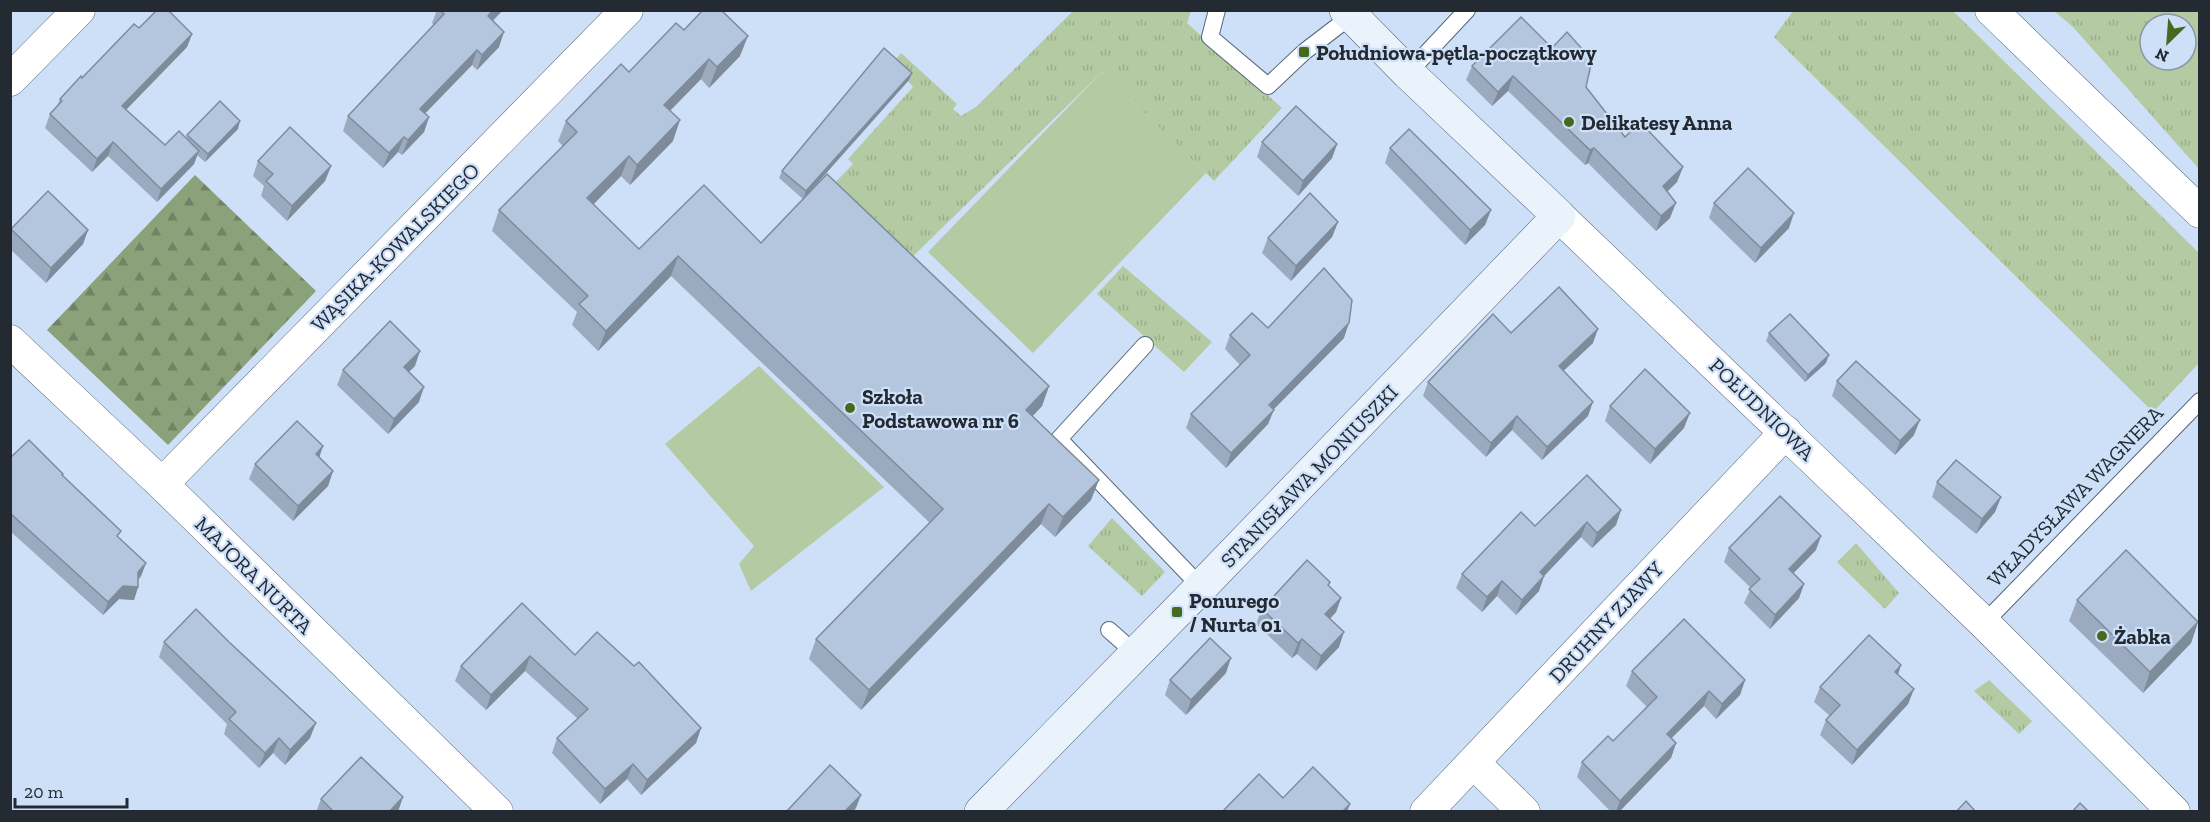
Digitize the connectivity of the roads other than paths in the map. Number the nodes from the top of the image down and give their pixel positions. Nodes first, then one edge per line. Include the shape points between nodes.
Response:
1 (79, 10) edge
2 (627, 10) edge
3 (1217, 10) edge
4 (1467, 10) edge
5 (1991, 10) edge
6 (1349, 13) edge
7 (1408, 73) junction
8 (10, 80) edge
9 (2199, 212) edge
10 (1559, 216) junction
11 (10, 341) edge
12 (1145, 345) dead end
13 (2199, 401) edge
14 (1786, 432) junction
15 (162, 484) junction
16 (1201, 587) junction
17 (1984, 623) junction
18 (1109, 630) dead end
19 (1136, 653) junction
20 (1474, 763) junction
21 (497, 812) edge
22 (981, 812) edge
23 (1426, 812) edge
24 (1524, 812) edge
25 (2174, 812) edge

1 - 8 street
2 - 15 street, WĄSIKA-KOWALSKIEGO
3 - 6 lane via 1210,37 1268,86
4 - 7 lane
5 - 9 street
6 - 7 street, POŁUDNIOWA
7 - 10 street, POŁUDNIOWA
10 - 14 street, POŁUDNIOWA
10 - 16 street, STANISŁAWA MONIUSZKI
11 - 15 street, MAJORA NURTA
12 - 16 lane via 1059,439
13 - 17 lane, WŁADYSŁAWA WAGNERA
14 - 17 street, POŁUDNIOWA
14 - 20 street, DRUHNY ZJAWY
15 - 21 street, MAJORA NURTA
16 - 19 street, STANISŁAWA MONIUSZKI
17 - 25 street, POŁUDNIOWA
18 - 19 lane
19 - 22 street, STANISŁAWA MONIUSZKI
20 - 23 street, DRUHNY ZJAWY
20 - 24 street

